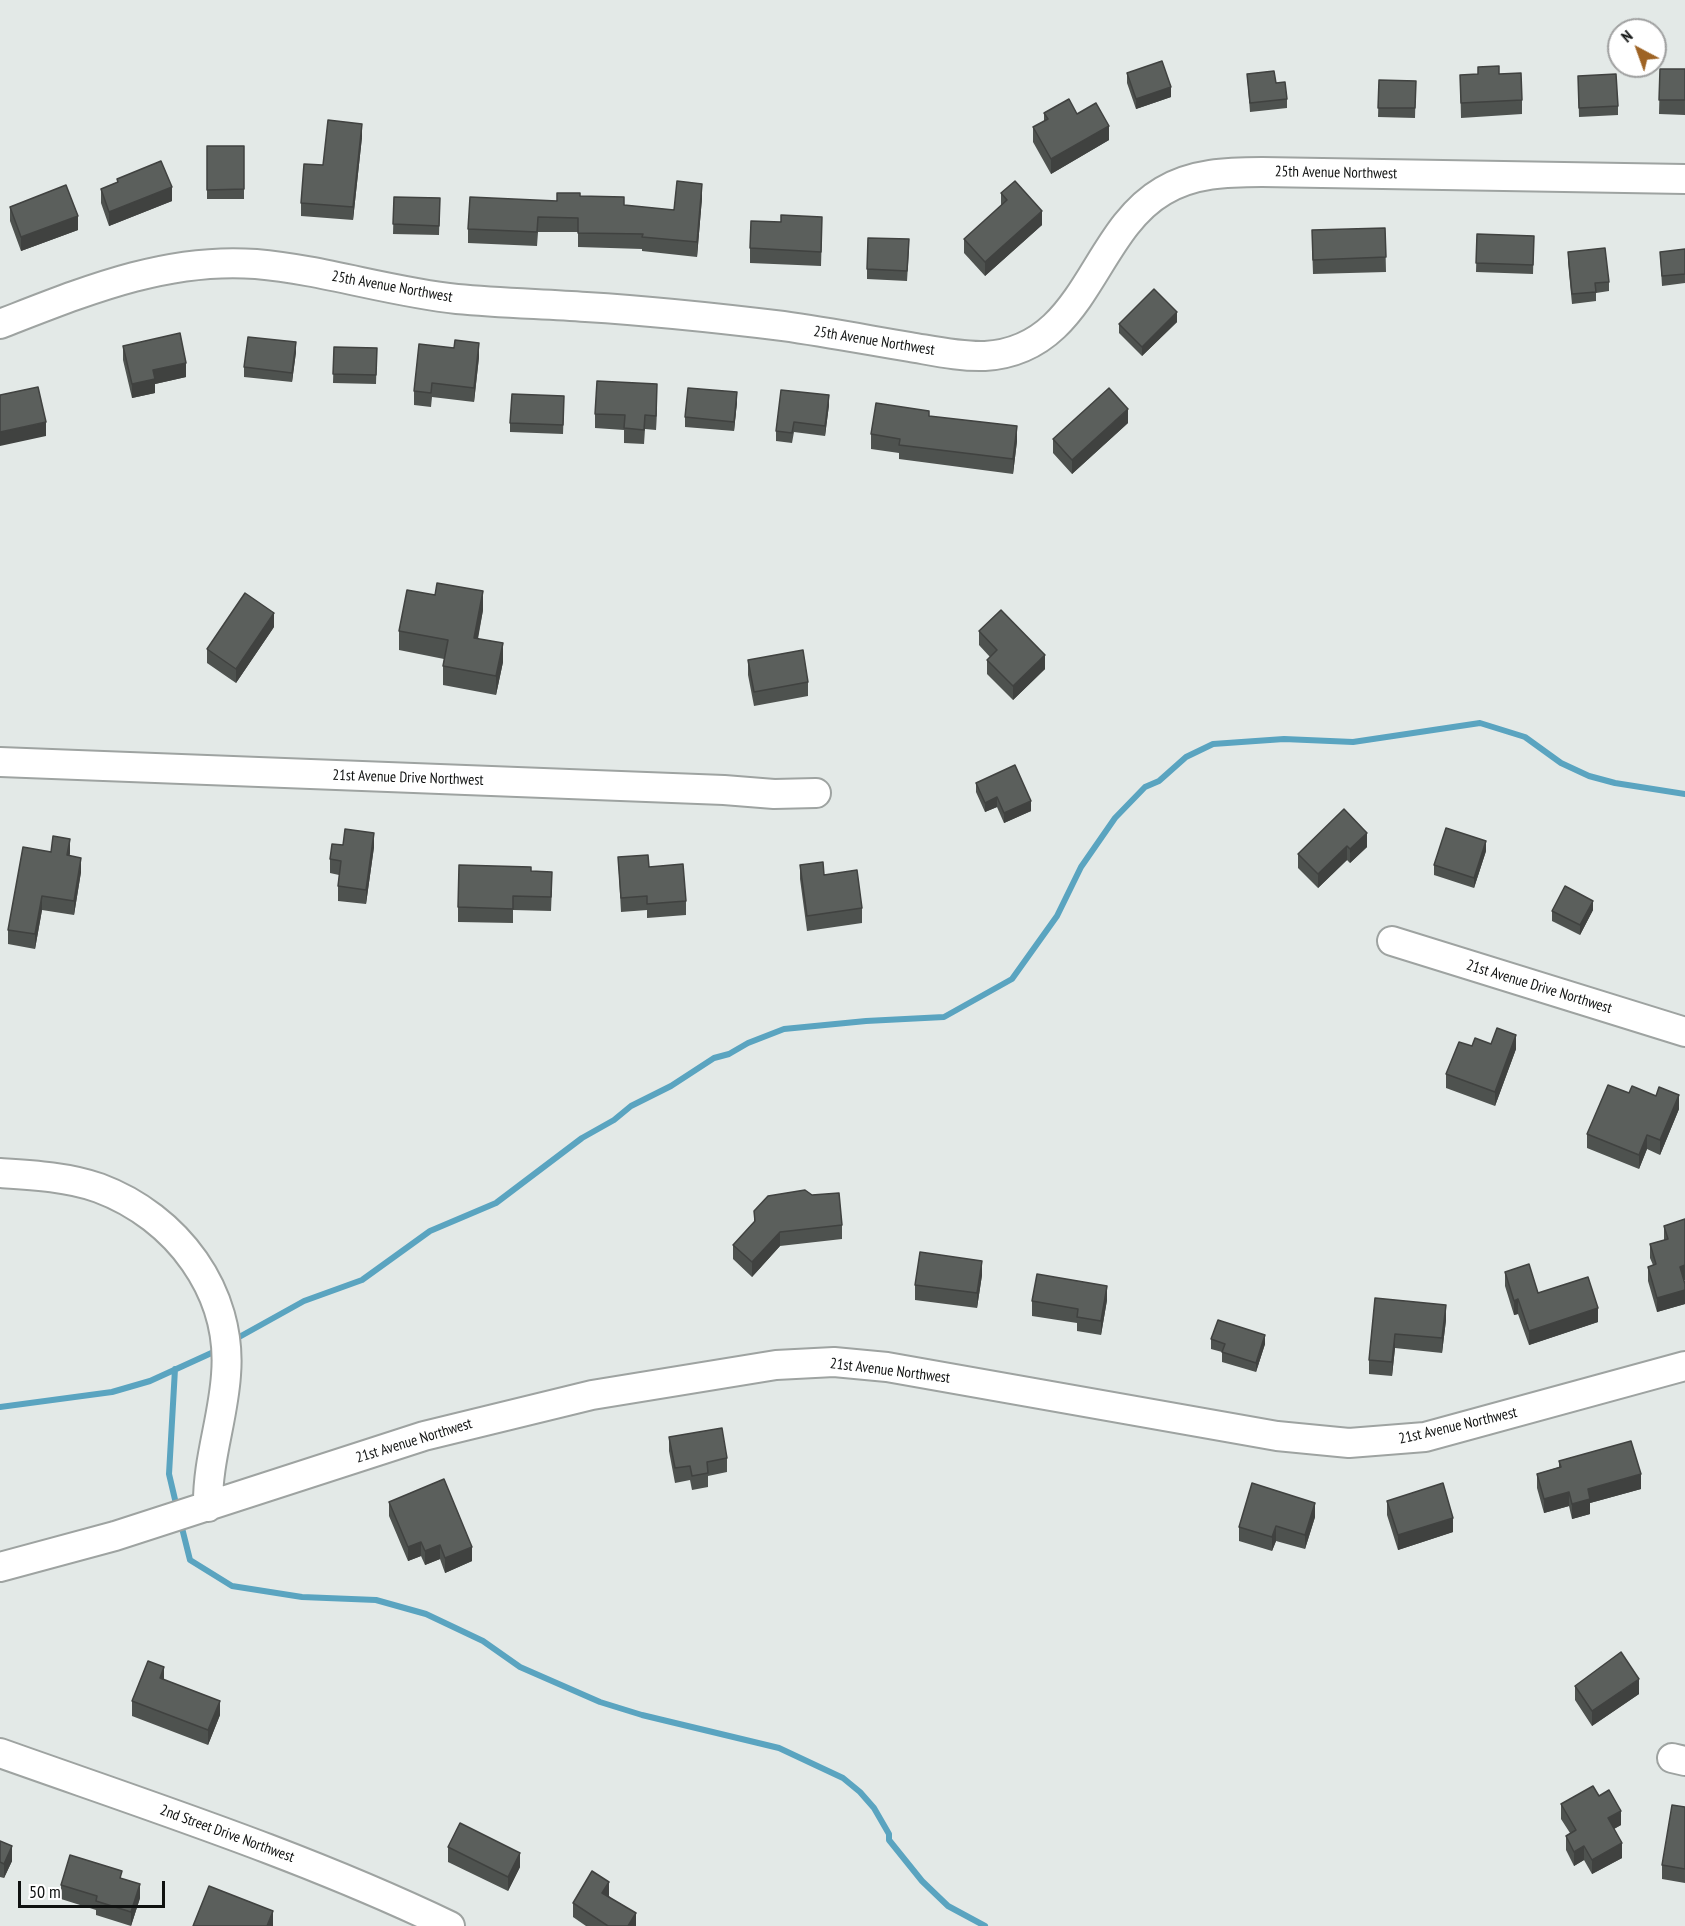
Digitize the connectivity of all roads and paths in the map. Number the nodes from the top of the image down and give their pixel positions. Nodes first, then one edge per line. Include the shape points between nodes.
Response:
1 (1685, 179) edge
2 (0, 324) edge
3 (0, 762) edge
4 (816, 792) dead end
5 (1392, 941) dead end
6 (1685, 1032) edge
7 (0, 1173) edge
8 (1685, 1366) edge
9 (208, 1507) junction
10 (0, 1567) edge
11 (0, 1753) edge
12 (450, 1926) edge

1 - 2 street, 25th Avenue Northwest via 1262,171 1192,178 1161,192 1138,213 1070,308 1048,332 1005,354 980,356 935,351 694,315 451,298 279,267 232,263 167,268 131,276
3 - 4 street, 21st Avenue Drive Northwest via 774,794
5 - 6 street, 21st Avenue Drive Northwest
7 - 9 street via 79,1183 113,1195 143,1211 171,1233 200,1266 224,1327 226,1366 209,1464
8 - 9 street, 21st Avenue Northwest via 1425,1437 1349,1443 1277,1436 877,1366 834,1362 776,1365 592,1395 488,1418
9 - 10 street, 21st Avenue Northwest
11 - 12 street, 2nd Street Drive Northwest via 295,1858

